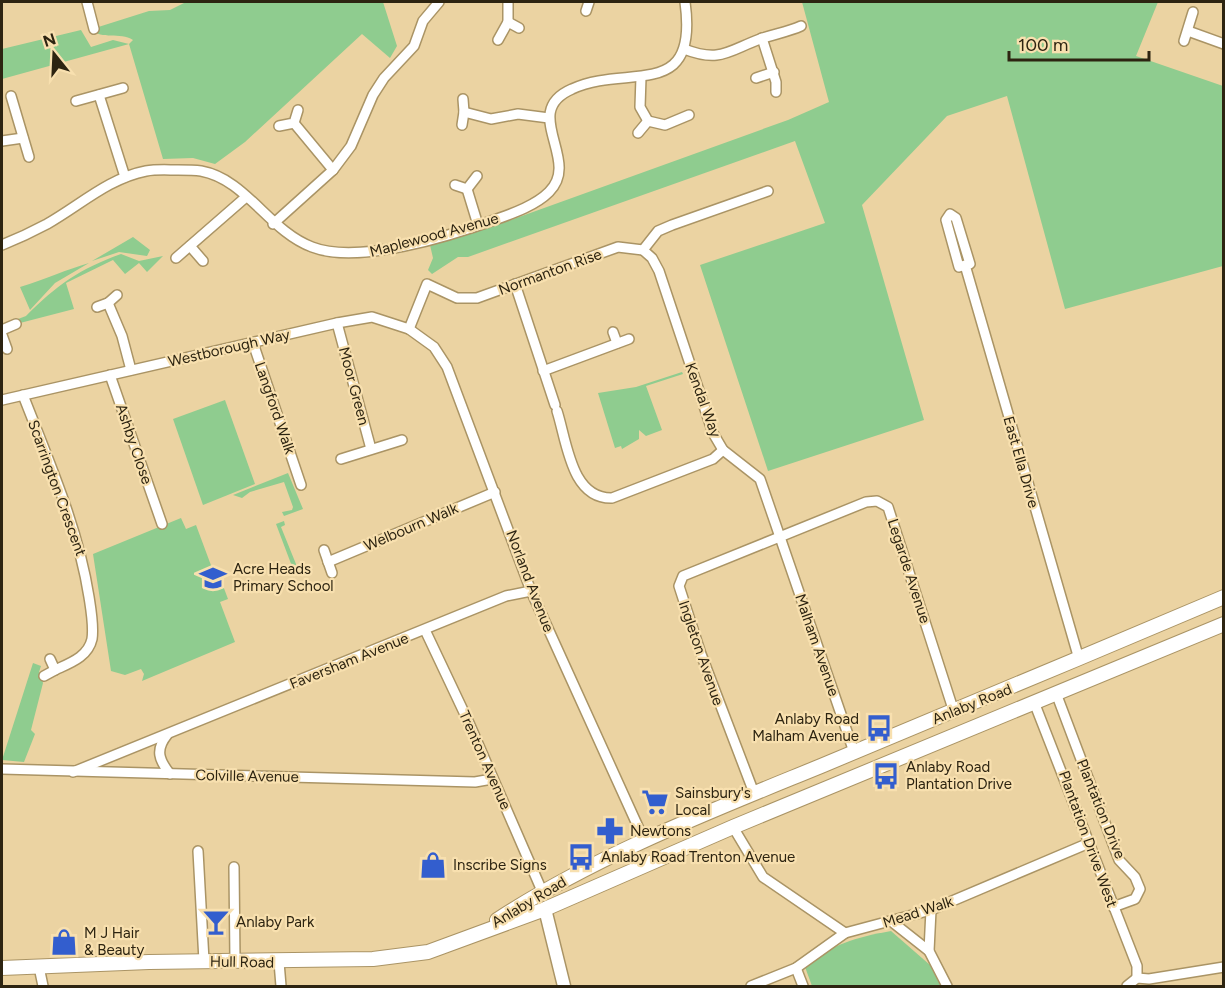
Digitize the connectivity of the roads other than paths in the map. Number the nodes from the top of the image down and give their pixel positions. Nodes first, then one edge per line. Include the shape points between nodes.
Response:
1 (87, 2) edge
2 (439, 2) edge
3 (508, 2) edge
4 (686, 4) edge
5 (1193, 12) dead end
6 (508, 22) junction
7 (801, 26) dead end
8 (519, 27) dead end
9 (94, 29) dead end
10 (1188, 31) junction
11 (762, 38) junction
12 (498, 40) dead end
13 (1184, 41) dead end
14 (1224, 44) edge
15 (684, 49) junction
16 (774, 72) junction
17 (641, 77) junction
18 (756, 78) dead end
19 (123, 88) dead end
20 (776, 93) dead end
21 (99, 95) junction
22 (11, 96) dead end
23 (463, 99) dead end
24 (76, 101) dead end
25 (298, 110) dead end
26 (464, 112) junction
27 (688, 115) dead end
28 (549, 118) junction
29 (648, 122) junction
30 (294, 123) junction
31 (462, 125) dead end
32 (279, 126) dead end
33 (639, 133) dead end
34 (23, 138) junction
35 (2, 141) edge
36 (28, 157) dead end
37 (333, 170) junction
38 (125, 177) junction
39 (477, 177) dead end
40 (455, 185) dead end
41 (467, 189) junction
42 (768, 192) dead end
43 (246, 197) junction
44 (273, 224) junction
45 (478, 225) junction
46 (2, 245) edge
47 (190, 246) junction
48 (643, 250) junction
49 (176, 258) dead end
50 (203, 261) dead end
51 (965, 265) junction
52 (514, 284) junction
53 (117, 296) dead end
54 (108, 303) junction
55 (97, 307) dead end
56 (337, 323) junction
57 (16, 324) dead end
58 (409, 329) junction
59 (2, 330) edge
60 (613, 332) dead end
61 (2, 335) edge
62 (629, 339) dead end
63 (253, 343) junction
64 (617, 343) junction
65 (7, 349) dead end
66 (131, 370) junction
67 (543, 370) junction
68 (110, 375) junction
69 (23, 395) junction
70 (2, 400) edge
71 (572, 418) dead end
72 (561, 422) junction
73 (402, 440) dead end
74 (371, 449) junction
75 (723, 450) junction
76 (341, 459) dead end
77 (308, 470) dead end
78 (297, 474) junction
79 (301, 485) dead end
80 (495, 492) junction
81 (169, 508) dead end
82 (158, 512) junction
83 (162, 524) dead end
84 (780, 537) junction
85 (324, 550) dead end
86 (328, 562) junction
87 (332, 573) dead end
88 (531, 591) junction
89 (1224, 597) edge
90 (1224, 624) edge
91 (425, 630) junction
92 (50, 659) dead end
93 (1079, 659) junction
94 (55, 670) junction
95 (44, 676) dead end
96 (1056, 693) junction
97 (1034, 702) junction
98 (954, 712) junction
99 (167, 735) junction
100 (854, 752) junction
101 (2, 769) edge
102 (73, 772) junction
103 (170, 774) junction
104 (492, 779) junction
105 (754, 793) junction
106 (733, 827) junction
107 (645, 842) junction
108 (1089, 843) junction
109 (198, 851) dead end
110 (234, 867) dead end
111 (542, 891) junction
112 (1113, 908) junction
113 (545, 909) junction
114 (931, 910) junction
115 (891, 921) junction
116 (478, 933) junction
117 (845, 933) junction
118 (930, 951) junction
119 (204, 961) junction
120 (235, 961) junction
121 (279, 962) junction
122 (39, 967) junction
123 (1224, 967) edge
124 (2, 968) edge
125 (796, 968) junction
126 (1137, 978) junction
127 (43, 987) edge
128 (281, 987) edge
129 (564, 987) edge
130 (751, 987) edge
131 (803, 987) edge
132 (948, 987) edge
133 (1127, 987) edge

1 - 9 street
2 - 37 street via 423,21 414,46 373,95 351,146
3 - 6 street
4 - 15 street via 688,33
5 - 10 street
6 - 8 street
6 - 12 street
7 - 11 street
10 - 13 street
10 - 14 street
11 - 15 street via 723,56
11 - 16 street
15 - 17 street via 670,67
16 - 18 street
16 - 20 street
17 - 28 street via 584,84 570,90 552,106
17 - 29 street via 640,107
19 - 21 street
21 - 24 street
21 - 38 street
22 - 34 street
23 - 26 street
25 - 30 street
26 - 28 street via 490,119 518,114
26 - 31 street
27 - 29 street via 665,125
28 - 45 street, Maplewood Avenue via 560,164 551,191 539,201
29 - 33 street
30 - 32 street
30 - 37 street
34 - 35 street
34 - 36 street
37 - 44 street
38 - 43 street, Maplewood Avenue via 147,171 202,171 228,182
38 - 46 street, Maplewood Avenue
39 - 41 street
40 - 41 street
41 - 45 street
42 - 48 street via 658,231
43 - 44 street, Maplewood Avenue
43 - 47 street
44 - 45 street, Maplewood Avenue via 312,248 337,254 364,254
47 - 49 street
47 - 50 street
48 - 52 street, Normanton Rise via 618,247
48 - 75 street, Kendal Way via 659,271 713,433
51 - 51 street, East Ella Drive via 959,267 945,220 950,214 956,218 970,264
51 - 93 street, East Ella Drive
52 - 58 street, Normanton Rise via 477,298 457,298 427,284
52 - 67 street
53 - 54 street
54 - 55 street
54 - 66 street
56 - 58 street, Westborough Way via 372,317
56 - 63 street, Westborough Way
56 - 74 street, Moor Green
57 - 59 street
58 - 80 street, Norland Avenue via 434,347 447,368
60 - 64 street
61 - 65 street
62 - 64 street
63 - 66 street, Westborough Way
63 - 78 street, Langford Walk
64 - 67 street
66 - 68 street, Westborough Way
67 - 72 street
68 - 69 street, Westborough Way
68 - 82 street, Ashby Close
69 - 70 street, Westborough Way
69 - 94 street, Scarrington Crescent via 83,558 92,615 92,639 84,655
71 - 72 street
72 - 75 street via 581,485 602,498 612,498 713,459
73 - 74 street
74 - 76 street
75 - 84 street, Kendal Way via 760,479
77 - 78 street, Langford Walk
78 - 79 street, Langford Walk
80 - 86 street, Welbourn Walk
80 - 88 street, Norland Avenue
81 - 82 street
82 - 83 street, Ashby Close
84 - 98 street, Legarde Avenue via 866,502 877,501 888,507
84 - 100 street, Malham Avenue
84 - 105 street, Ingleton Avenue via 698,568 682,576 679,586
85 - 86 street
86 - 87 street
88 - 91 street, Faversham Avenue via 506,596
88 - 107 street, Norland Avenue
89 - 93 main road, Anlaby Road
90 - 96 main road, Anlaby Road
91 - 99 street, Faversham Avenue
91 - 104 street, Trenton Avenue
92 - 94 street
93 - 98 main road, Anlaby Road
94 - 95 street, Scarrington Crescent
96 - 97 main road, Anlaby Road
96 - 112 street, Plantation Drive via 1119,860 1135,877 1140,890 1135,899
97 - 106 main road, Anlaby Road
97 - 108 street, Plantation Drive West
98 - 100 main road, Anlaby Road
99 - 102 street, Faversham Avenue
99 - 103 street via 159,745 159,755
100 - 105 main road, Anlaby Road
101 - 102 street, Colville Avenue
102 - 103 street, Colville Avenue
103 - 104 street, Colville Avenue via 475,782
104 - 111 street, Trenton Avenue
105 - 107 main road, Anlaby Road
106 - 113 main road, Anlaby Road
106 - 117 street via 763,877
107 - 111 main road, Anlaby Road
108 - 112 street, Plantation Drive West
108 - 114 street, Mead Walk
109 - 119 street
110 - 120 street
111 - 116 main road, Anlaby Road
112 - 126 street, Plantation Drive West via 1137,966
113 - 116 main road, Anlaby Road
113 - 129 street
114 - 115 street, Mead Walk
114 - 118 street
115 - 117 street, Mead Walk
115 - 118 street
116 - 121 main road, Hull Road via 428,952 394,958
117 - 125 street, Mead Walk
118 - 132 street
119 - 120 main road, Hull Road
119 - 122 main road, Hull Road
120 - 121 main road, Hull Road
121 - 128 street
122 - 124 main road, Hull Road
122 - 127 street
123 - 126 street
125 - 130 street, Mead Walk
125 - 131 street
126 - 133 street

